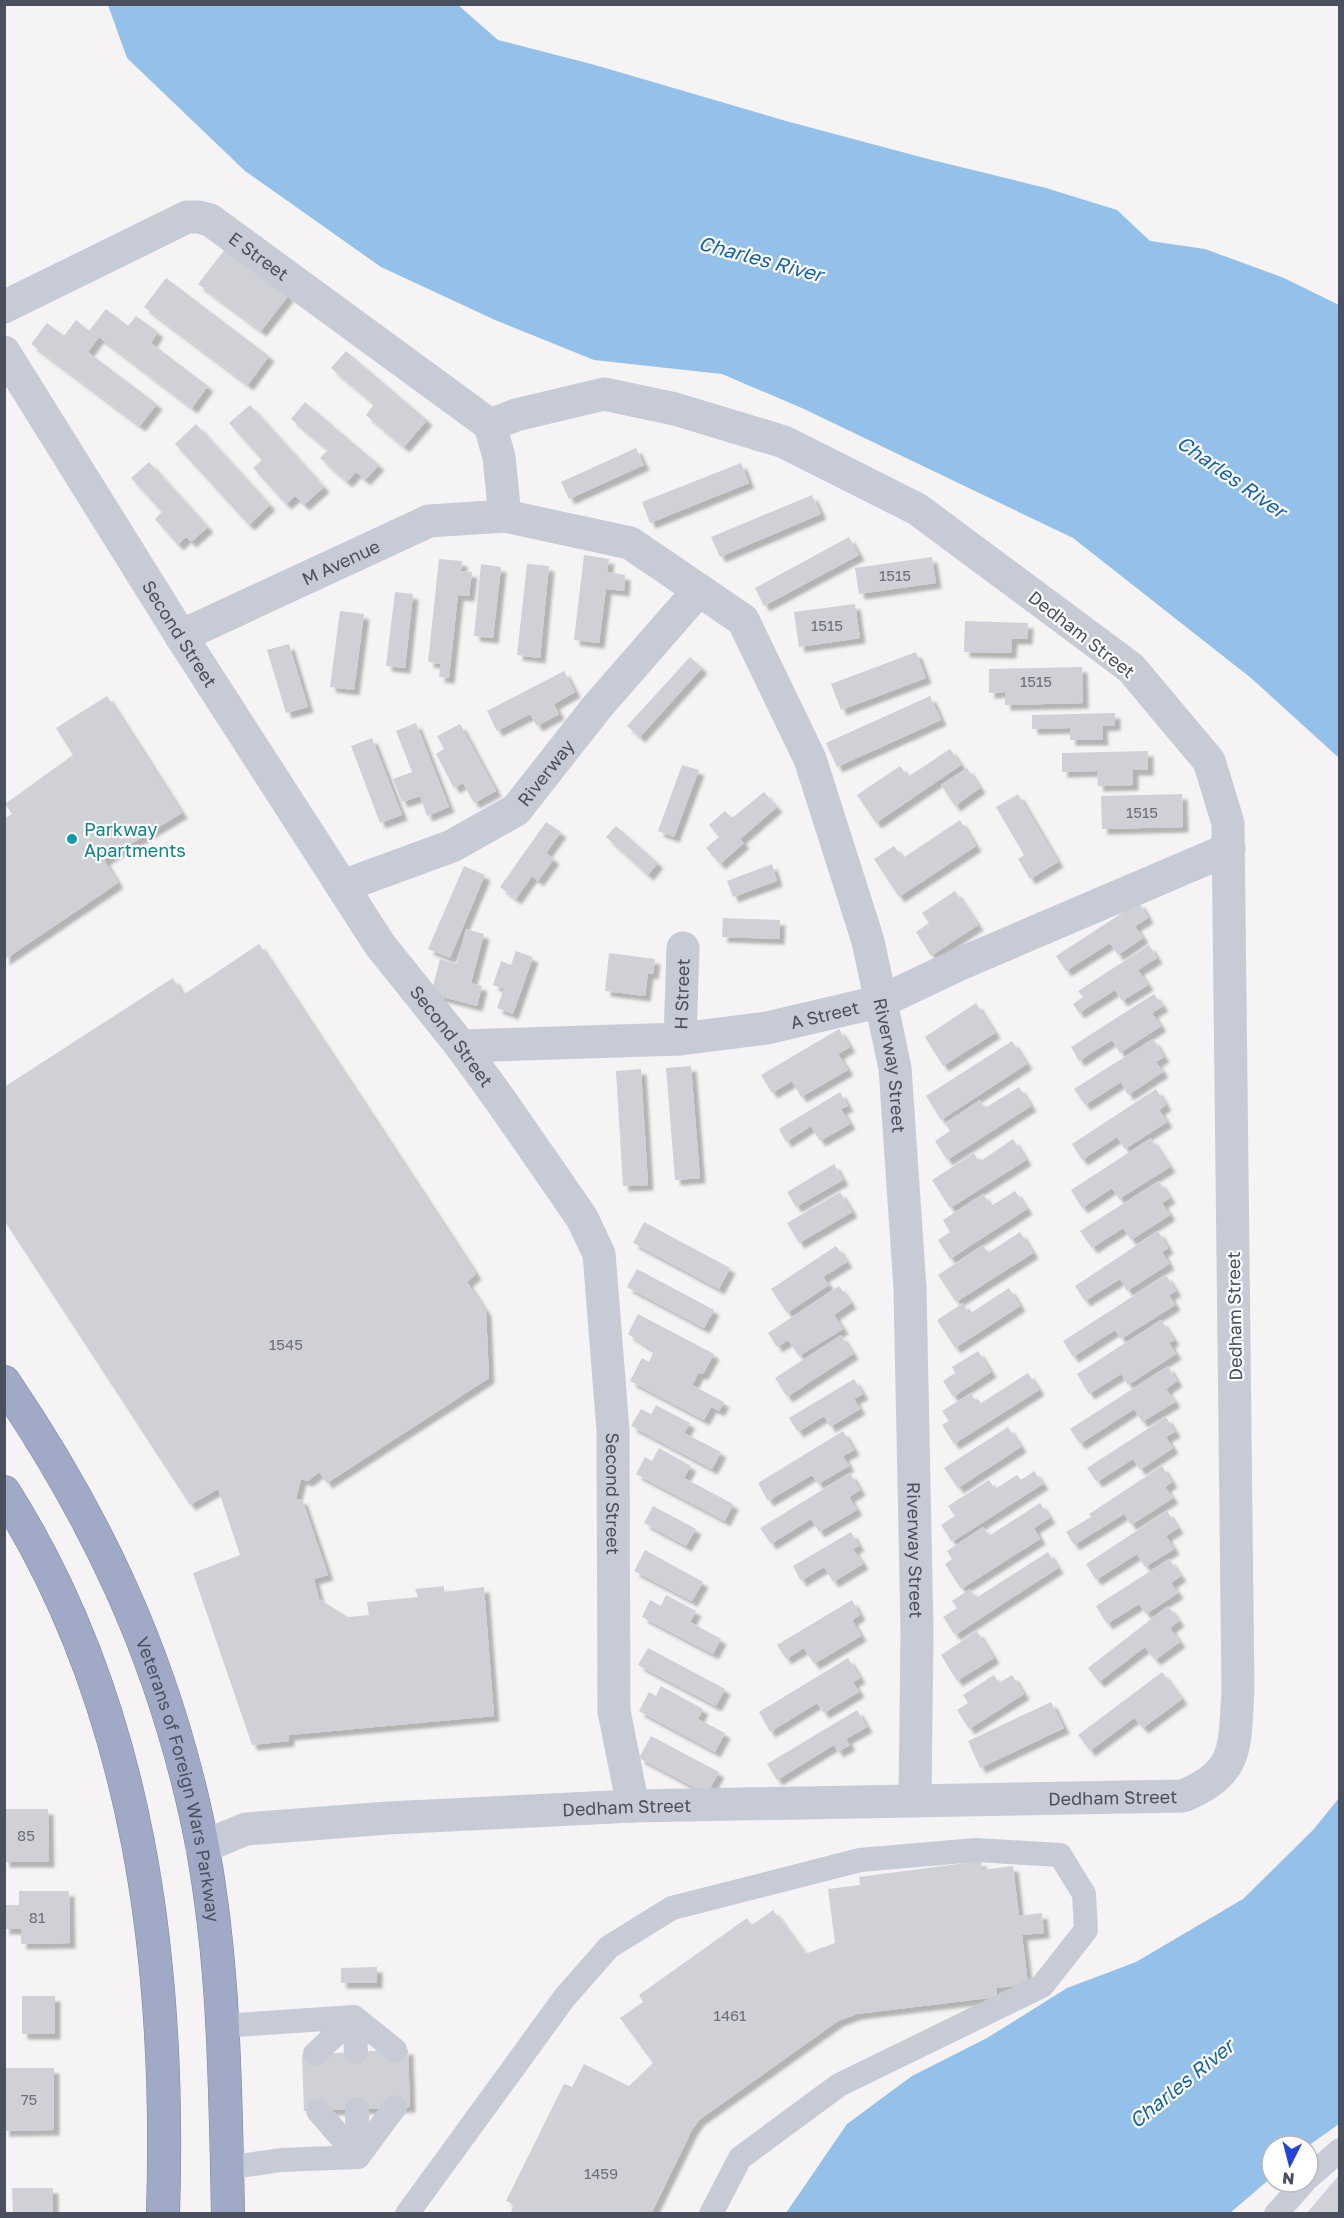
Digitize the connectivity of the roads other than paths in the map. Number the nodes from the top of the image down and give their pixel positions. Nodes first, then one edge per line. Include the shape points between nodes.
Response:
1 (4, 307) edge
2 (4, 352) edge
3 (490, 426) junction
4 (505, 516) junction
5 (699, 590) junction
6 (182, 636) junction
7 (1228, 849) junction
8 (343, 886) junction
9 (683, 948) dead end
10 (882, 1001) junction
11 (680, 1039) junction
12 (461, 1046) junction
13 (4, 1382) edge
14 (4, 1492) edge
15 (915, 1800) junction
16 (633, 1806) junction
17 (202, 1847) junction
18 (354, 2017) junction
19 (222, 2026) junction
20 (395, 2050) dead end
21 (356, 2052) dead end
22 (315, 2054) dead end
23 (394, 2107) dead end
24 (357, 2109) dead end
25 (318, 2111) dead end
26 (1340, 2150) edge
27 (358, 2157) junction
28 (227, 2168) junction
29 (1320, 2168) edge
30 (1294, 2194) edge
31 (163, 2214) edge
32 (228, 2214) edge
33 (407, 2214) edge
34 (711, 2214) edge
35 (1276, 2214) edge

1 - 3 street, E Street via 187,218 199,217 210,220
2 - 6 street, Second Street
3 - 4 street via 499,457
3 - 7 street, Dedham Street via 516,415 604,394 675,409 784,442 917,509 1131,668 1209,761 1228,823
4 - 5 street, Riverway Street via 630,543
4 - 6 street, M Avenue via 429,521
5 - 8 street, Riverway via 597,707 516,810 452,846
5 - 10 street, Riverway Street via 743,620 810,759 868,941
6 - 8 street, Second Street
7 - 10 street, A Street
7 - 15 street, Dedham Street via 1238,1692 1234,1751 1223,1770 1204,1788 1183,1796
8 - 12 street, Second Street via 380,945
9 - 11 street, H Street
10 - 11 street, A Street via 767,1028
10 - 15 street, Riverway Street via 895,1068 910,1288 917,1631
11 - 12 street, A Street
12 - 16 street, Second Street via 582,1218 599,1254 613,1430 614,1711
13 - 17 highway, Veterans of Foreign Wars Parkway via 74,1492 128,1601 172,1726
14 - 31 highway via 44,1561 75,1633 111,1733 133,1815 153,1924 160,2008
15 - 16 street, Dedham Street
16 - 17 street, Dedham Street via 246,1829
17 - 19 highway, Veterans of Foreign Wars Parkway
18 - 19 lane
18 - 20 lane
18 - 21 lane
18 - 22 lane
19 - 28 highway, Veterans of Foreign Wars Parkway
23 - 27 lane
24 - 27 lane
25 - 27 lane
26 - 29 lane
27 - 28 lane via 281,2160
28 - 32 highway, Veterans of Foreign Wars Parkway
30 - 35 lane
33 - 34 lane via 565,1997 609,1947 672,1908 861,1860 976,1850 1060,1855 1084,1893 1086,1930 1042,1986 839,2085 740,2158

